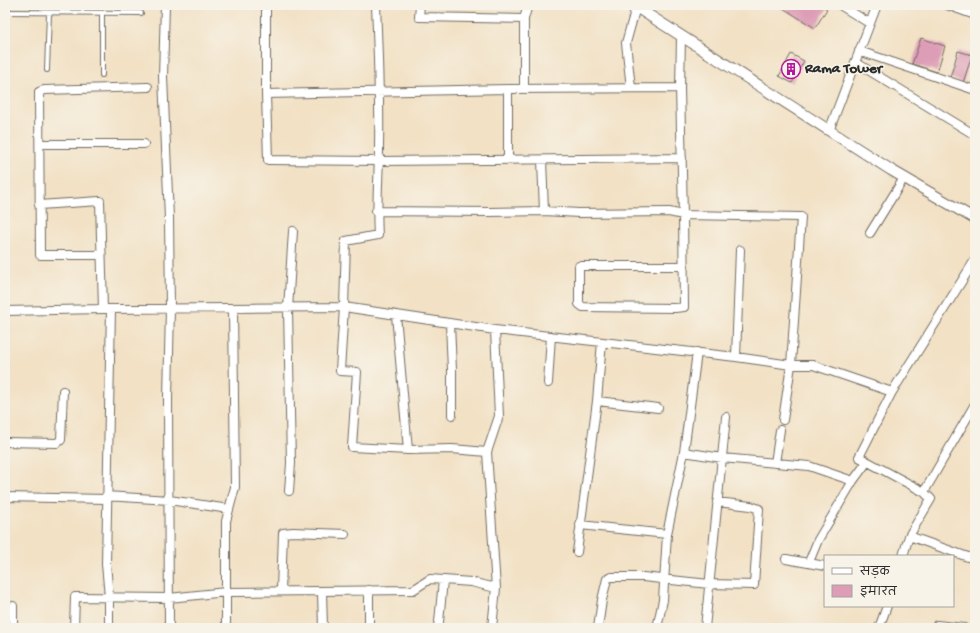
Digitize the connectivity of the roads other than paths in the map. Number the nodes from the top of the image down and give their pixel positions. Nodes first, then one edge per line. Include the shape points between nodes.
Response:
1 (165, 5) edge
2 (266, 5) edge
3 (376, 5) edge
4 (420, 5) edge
5 (528, 5) edge
6 (840, 5) edge
7 (877, 5) edge
8 (947, 5) edge
9 (634, 6) edge
10 (5, 12) edge
11 (49, 13) junction
12 (102, 13) junction
13 (141, 13) dead end
14 (975, 15) edge
15 (524, 19) junction
16 (869, 23) junction
17 (682, 37) junction
18 (859, 51) junction
19 (855, 62) junction
20 (47, 70) dead end
21 (102, 75) dead end
22 (148, 87) dead end
23 (508, 88) junction
24 (524, 88) junction
25 (631, 88) junction
26 (680, 88) junction
27 (975, 90) edge
28 (380, 92) junction
29 (266, 94) junction
30 (829, 131) junction
31 (975, 134) edge
32 (40, 144) junction
33 (144, 144) dead end
34 (682, 158) junction
35 (508, 160) junction
36 (542, 160) junction
37 (379, 161) junction
38 (904, 178) junction
39 (39, 205) junction
40 (376, 211) junction
41 (544, 211) junction
42 (683, 216) junction
43 (975, 219) edge
44 (292, 230) dead end
45 (870, 233) dead end
46 (740, 250) dead end
47 (100, 255) junction
48 (975, 260) edge
49 (684, 266) junction
50 (344, 307) junction
51 (170, 308) junction
52 (233, 308) junction
53 (289, 308) junction
54 (107, 309) junction
55 (5, 311) edge
56 (396, 315) junction
57 (450, 323) junction
58 (495, 330) junction
59 (551, 336) junction
60 (602, 342) junction
61 (697, 352) junction
62 (736, 357) junction
63 (791, 365) junction
64 (548, 383) dead end
65 (63, 391) dead end
66 (892, 392) junction
67 (597, 401) junction
68 (975, 404) edge
69 (658, 408) dead end
70 (452, 415) dead end
71 (726, 417) dead end
72 (783, 420) dead end
73 (780, 430) dead end
74 (5, 442) edge
75 (408, 450) junction
76 (486, 452) junction
77 (684, 452) junction
78 (722, 458) junction
79 (867, 462) junction
80 (775, 463) junction
81 (853, 481) junction
82 (289, 490) dead end
83 (924, 492) junction
84 (5, 498) edge
85 (106, 498) junction
86 (169, 500) junction
87 (717, 502) junction
88 (229, 509) junction
89 (580, 525) junction
90 (345, 534) dead end
91 (667, 534) junction
92 (909, 536) junction
93 (577, 552) dead end
94 (903, 555) edge
95 (975, 558) edge
96 (786, 559) dead end
97 (809, 562) junction
98 (824, 566) edge
99 (443, 580) junction
100 (664, 580) junction
101 (709, 584) junction
102 (496, 588) junction
103 (368, 590) junction
104 (281, 591) junction
105 (322, 591) junction
106 (226, 592) junction
107 (109, 597) junction
108 (169, 598) junction
109 (13, 606) dead end
110 (887, 607) edge
111 (13, 628) edge
112 (74, 628) edge
113 (109, 628) edge
114 (169, 628) edge
115 (226, 628) edge
116 (322, 628) edge
117 (369, 628) edge
118 (437, 628) edge
119 (492, 628) edge
120 (598, 628) edge
121 (658, 628) edge
122 (705, 628) edge
123 (879, 628) edge
124 (936, 628) edge
125 (964, 628) edge

1 - 51 street via 163,77
2 - 29 street
3 - 28 street
4 - 15 street via 418,17
5 - 15 street
6 - 16 street
7 - 16 street
8 - 14 street
9 - 17 street
9 - 25 street via 626,42
10 - 11 lane
11 - 12 lane
11 - 20 lane
12 - 13 lane
12 - 21 lane
15 - 24 street
16 - 18 street
17 - 26 street
17 - 30 street
18 - 19 street
18 - 27 street
19 - 30 street
19 - 31 street
22 - 32 street via 39,92
23 - 24 street
23 - 28 street
23 - 35 street
24 - 25 street
25 - 26 street
26 - 34 street
28 - 29 street
28 - 37 street
29 - 37 street via 268,160
30 - 38 street
32 - 33 street
32 - 39 street
34 - 36 street
34 - 42 street
35 - 36 street
35 - 37 street
36 - 41 street
37 - 40 street
38 - 43 street
38 - 45 street
39 - 47 street via 40,255
39 - 47 street via 100,201
40 - 41 street
40 - 50 street via 378,235 346,241
41 - 42 street via 669,212
42 - 49 street
42 - 63 street via 801,217
44 - 53 street
46 - 62 street
47 - 54 street
48 - 66 street
49 - 49 street via 684,307 579,304 579,266
50 - 53 street
50 - 56 street
50 - 75 street via 340,372 357,372 352,448
51 - 52 street
51 - 54 street
51 - 86 street
52 - 53 street
52 - 88 street via 235,487
53 - 82 street
54 - 55 street
54 - 85 street
56 - 57 street
56 - 75 street
57 - 58 street
57 - 70 street
58 - 59 street
58 - 76 street via 499,416
59 - 60 street
59 - 64 street
60 - 61 street
60 - 67 street
61 - 62 street
61 - 77 street
62 - 63 street
63 - 66 street via 813,365
63 - 72 street
65 - 74 street via 61,440 57,443
66 - 79 street via 859,457
67 - 69 street
67 - 89 street
68 - 83 street
71 - 78 street
73 - 80 street
75 - 76 street via 452,449
76 - 102 street
77 - 78 street
77 - 91 street
78 - 80 street
78 - 87 street
79 - 81 street
79 - 83 street
80 - 81 street via 809,466
81 - 97 street via 818,540
83 - 92 street via 931,499
84 - 85 street
85 - 86 street
85 - 107 street
86 - 88 street
86 - 108 street
87 - 101 street
87 - 101 street via 759,509 754,585
88 - 106 street via 226,521
89 - 91 street
89 - 93 street
90 - 104 street via 283,533
91 - 100 street
92 - 94 street
92 - 95 street
96 - 97 street
97 - 98 street
99 - 102 street via 471,582
99 - 103 street via 430,579 413,590
99 - 118 street
100 - 101 street
100 - 120 street via 621,576 607,579
100 - 121 street
101 - 122 street
102 - 119 street
103 - 105 street
103 - 117 street
104 - 105 street
104 - 106 street
105 - 116 street
106 - 108 street
106 - 115 street
107 - 108 street
107 - 112 street via 75,597
107 - 113 street
108 - 114 street
109 - 111 street
110 - 123 street
124 - 125 street via 938,625

